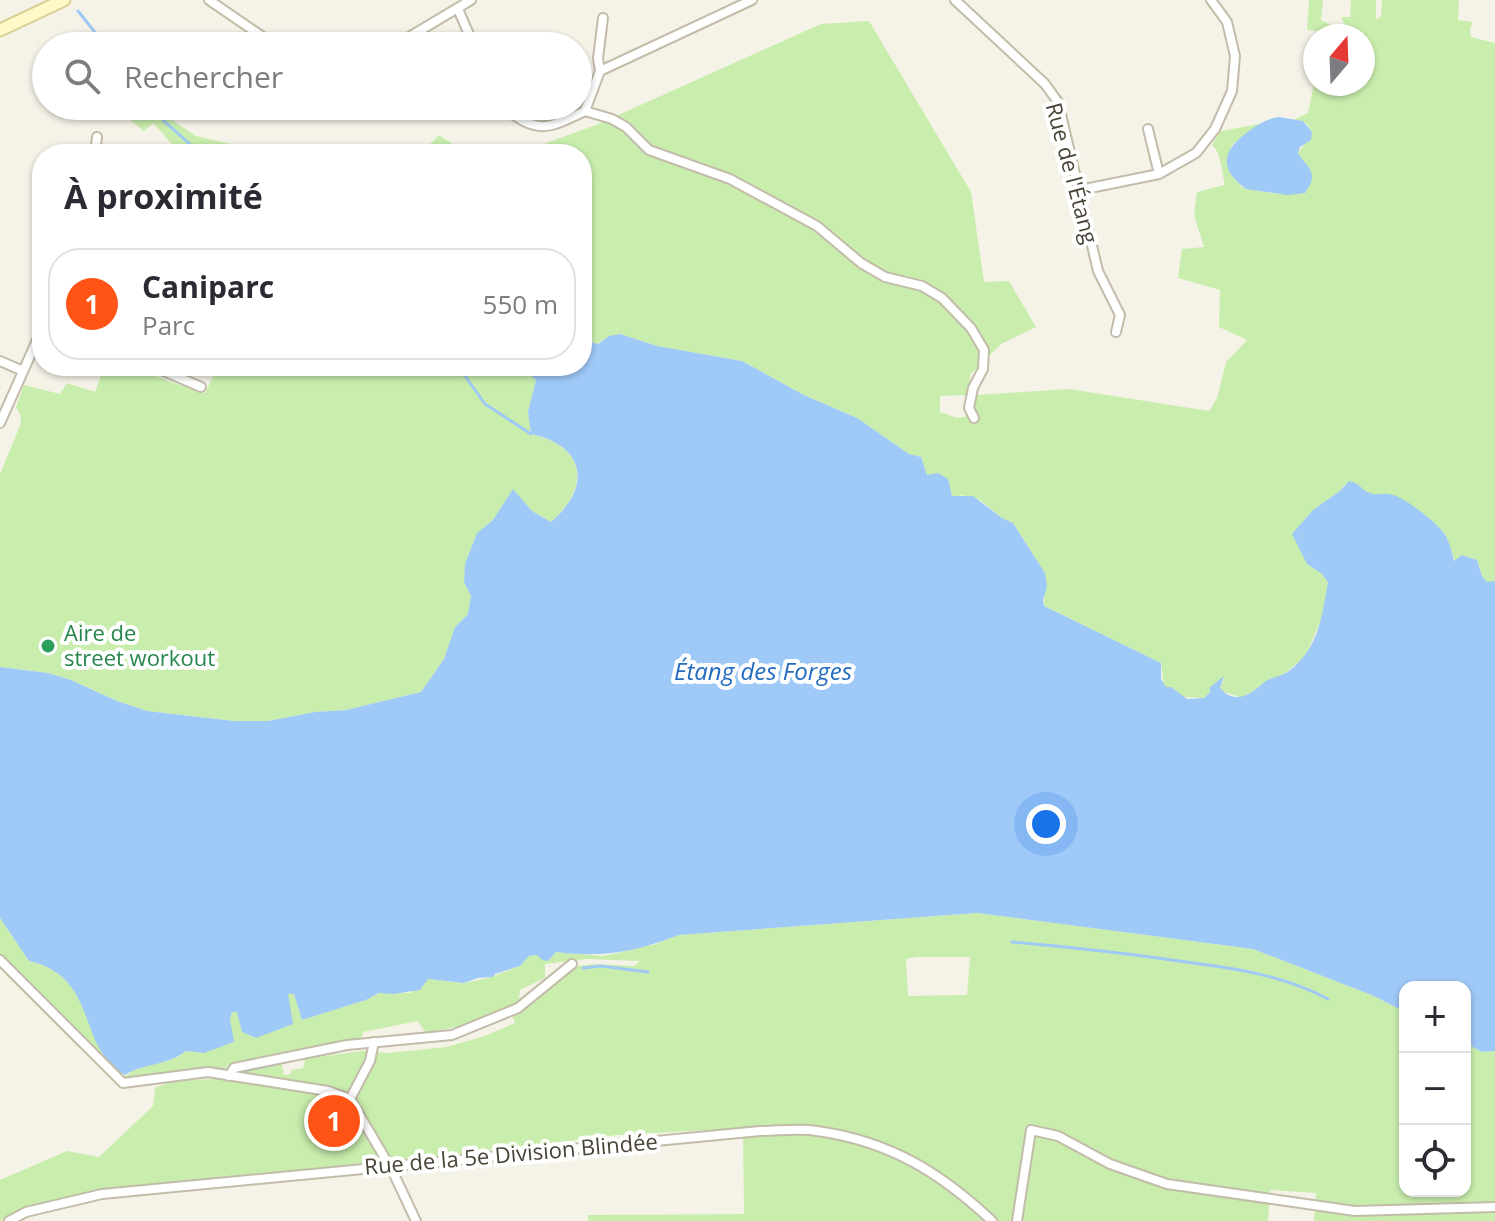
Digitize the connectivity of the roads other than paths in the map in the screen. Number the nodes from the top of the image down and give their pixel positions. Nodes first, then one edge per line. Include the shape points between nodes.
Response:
1 (64, 0) edge
2 (209, 0) edge
3 (471, 0) edge
4 (752, 0) edge
5 (955, 0) edge
6 (1211, 0) edge
7 (458, 9) junction
8 (603, 18) dead end
9 (0, 30) edge
10 (256, 32) edge
11 (418, 32) edge
12 (468, 32) edge
13 (600, 71) junction
14 (592, 92) edge
15 (592, 113) edge
16 (522, 120) edge
17 (566, 120) edge
18 (1148, 129) dead end
19 (97, 137) dead end
20 (96, 144) edge
21 (1159, 174) junction
22 (1080, 190) junction
23 (1116, 332) dead end
24 (32, 351) edge
25 (0, 361) edge
26 (23, 371) junction
27 (175, 376) edge
28 (201, 387) dead end
29 (974, 418) dead end
30 (0, 423) edge
31 (0, 960) edge
32 (572, 964) dead end
33 (374, 1042) junction
34 (229, 1076) junction
35 (350, 1099) junction
36 (389, 1166) junction
37 (1495, 1207) edge
38 (9, 1221) edge
39 (416, 1221) edge
40 (992, 1221) edge
41 (1017, 1221) edge

1 - 9 main road
2 - 10 street
3 - 7 street
4 - 13 street
5 - 22 street, Rue de l'Étang via 1058,102
6 - 21 street via 1227,22 1235,56 1232,91 1215,129 1196,153
7 - 11 street
7 - 12 street
8 - 13 street
13 - 14 street
15 - 29 street via 626,127 649,150 730,179 817,226 885,277 922,286 942,298 984,350 969,408
16 - 17 street via 537,127
18 - 21 street
19 - 20 street
21 - 22 street
22 - 23 street, Rue de l'Étang via 1098,271 1120,315
24 - 26 street
25 - 26 street
26 - 30 street
27 - 28 street
31 - 34 street via 123,1083 208,1072
32 - 33 street via 518,1008 483,1024 452,1035
33 - 34 street via 258,1061 234,1068
33 - 35 street
34 - 35 street
35 - 36 street
36 - 38 street, Rue de la 5e Division Blindée via 102,1194
36 - 39 street
36 - 40 street, Rue de la 5e Division Blindée via 760,1131 814,1131 891,1150 961,1192
37 - 41 street via 1355,1211 1167,1184 1110,1164 1058,1136 1031,1130

